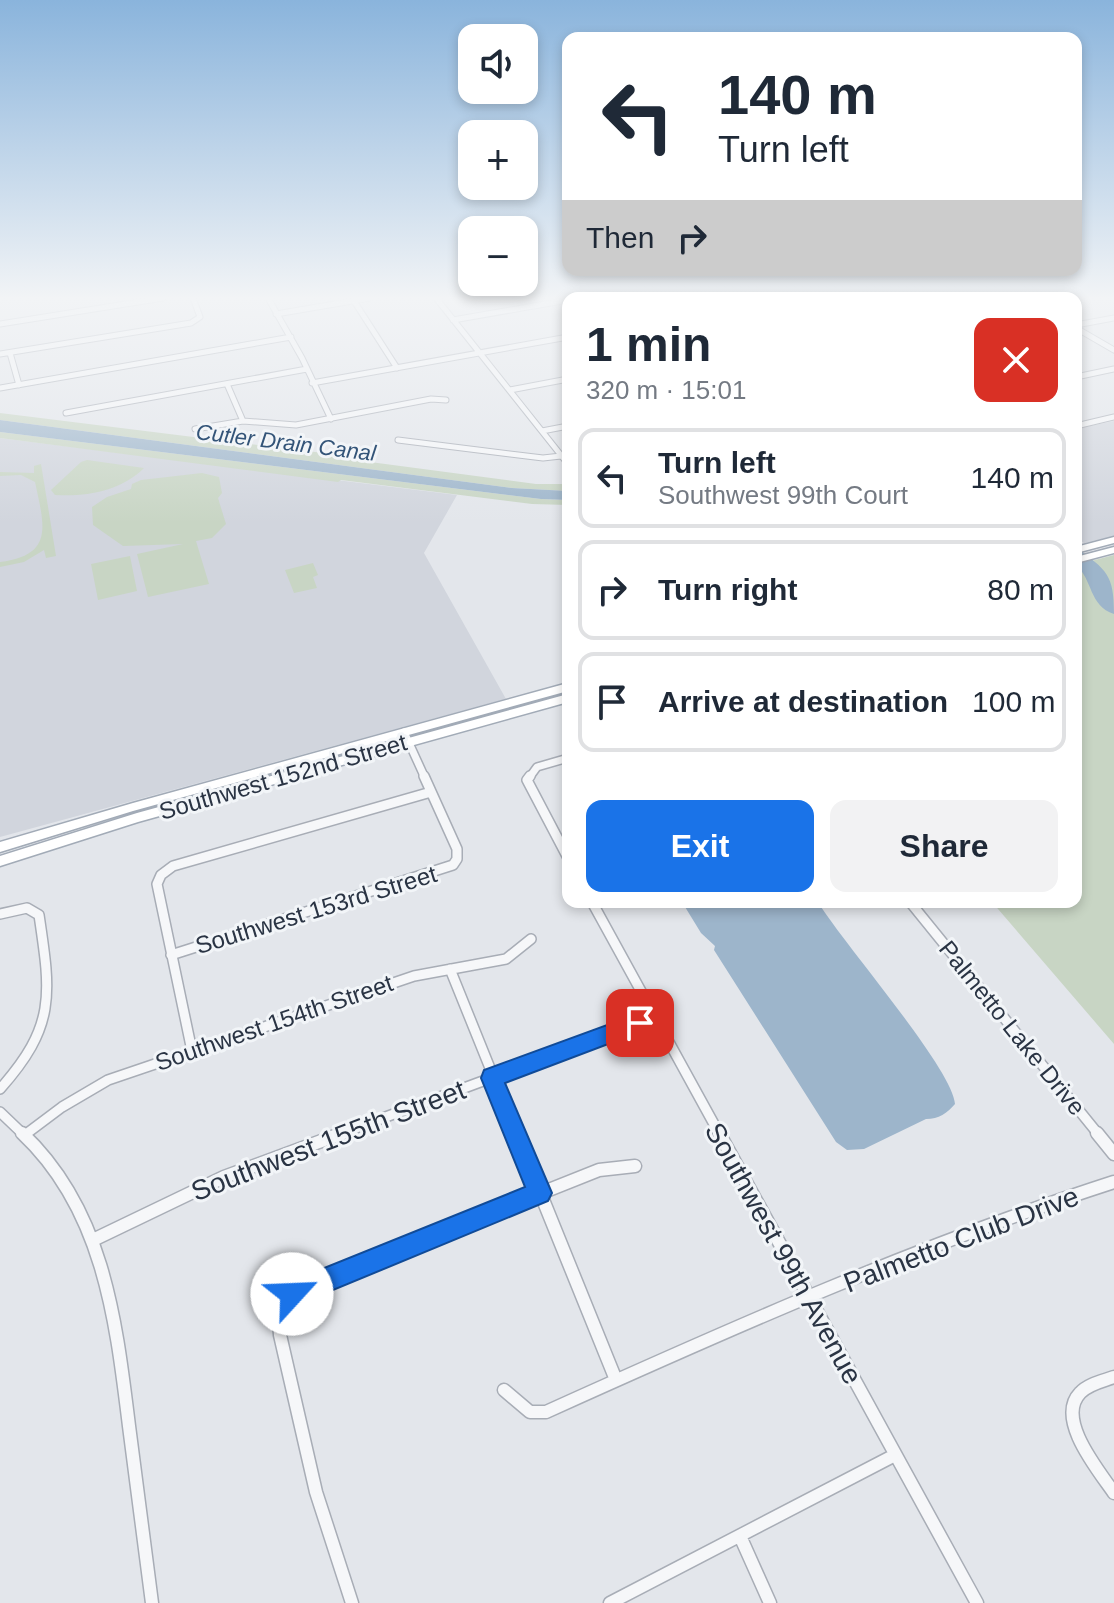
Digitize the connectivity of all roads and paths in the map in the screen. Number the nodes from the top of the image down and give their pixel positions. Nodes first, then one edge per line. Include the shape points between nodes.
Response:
1 (16, 373) edge
2 (88, 373) edge
3 (287, 373) edge
4 (308, 373) edge
5 (370, 373) edge
6 (496, 373) edge
7 (562, 380) edge
8 (312, 383) junction
9 (227, 384) junction
10 (19, 385) junction
11 (0, 388) edge
12 (510, 390) junction
13 (446, 400) dead end
14 (66, 413) dead end
15 (1114, 417) edge
16 (331, 419) junction
17 (243, 421) junction
18 (1082, 425) edge
19 (562, 427) edge
20 (195, 429) dead end
21 (542, 431) junction
22 (398, 440) dead end
23 (561, 456) joint
24 (1114, 540) edge
25 (1114, 550) edge
26 (1082, 551) edge
27 (1082, 554) edge
28 (562, 689) edge
29 (562, 699) edge
30 (407, 737) junction
31 (562, 760) edge
32 (431, 792) junction
33 (0, 847) edge
34 (562, 847) edge
35 (0, 861) edge
36 (595, 908) edge
37 (915, 908) edge
38 (0, 914) edge
39 (531, 939) dead end
40 (171, 955) junction
41 (450, 969) junction
42 (656, 1017) junction
43 (192, 1051) junction
44 (492, 1078) junction
45 (0, 1089) edge
46 (0, 1112) edge
47 (26, 1134) junction
48 (1114, 1154) edge
49 (635, 1166) dead end
50 (1114, 1182) edge
51 (539, 1193) junction
52 (95, 1239) junction
53 (808, 1297) junction
54 (1114, 1377) edge
55 (616, 1380) junction
56 (504, 1390) dead end
57 (895, 1455) junction
58 (1114, 1493) edge
59 (740, 1536) junction
60 (152, 1603) edge
61 (352, 1603) edge
62 (610, 1603) edge
63 (770, 1603) edge
64 (977, 1603) edge

1 - 10 street
2 - 10 street
3 - 9 street
4 - 8 street
5 - 8 street
6 - 12 street
7 - 12 street
8 - 16 street
9 - 14 street
9 - 17 street
10 - 11 street
12 - 21 street
13 - 16 street
15 - 18 street
16 - 17 street via 288,426
17 - 20 street
19 - 21 street
21 - 23 street
22 - 23 street
24 - 26 main road
25 - 27 main road
28 - 30 main road, Southwest 152nd Street
29 - 30 main road, Southwest 152nd Street
30 - 32 street
30 - 33 main road, Southwest 152nd Street
30 - 35 main road, Southwest 152nd Street
31 - 34 street via 537,767 527,784
32 - 40 street via 173,866 157,884
32 - 40 street, Southwest 153rd Street via 457,849 457,859 443,870
36 - 42 street, Southwest 99th Avenue
37 - 48 street, Palmetto Lake Drive
38 - 45 street via 31,909 39,915 49,992 44,1025 25,1061
39 - 41 street, Southwest 154th Street via 506,959
40 - 43 street
41 - 43 street, Southwest 154th Street via 414,976
41 - 44 street
42 - 44 street, Southwest 155th Street
42 - 53 street, Southwest 99th Avenue
43 - 47 street, Southwest 154th Street via 101,1083
44 - 51 street
44 - 52 street, Southwest 155th Street via 192,1190
46 - 47 street
47 - 52 street via 68,1187
49 - 51 street via 599,1170
50 - 53 street, Palmetto Club Drive via 968,1231
51 - 55 street
51 - 61 street via 305,1287 284,1303 279,1331 306,1453
52 - 60 street via 118,1337
53 - 55 street, Palmetto Club Drive
53 - 57 street, Southwest 99th Avenue
54 - 58 street via 1081,1392 1072,1415 1079,1439
55 - 56 street, Palmetto Club Drive via 540,1413 530,1412
57 - 59 street
57 - 64 street, Southwest 99th Avenue
59 - 62 street
59 - 63 street

